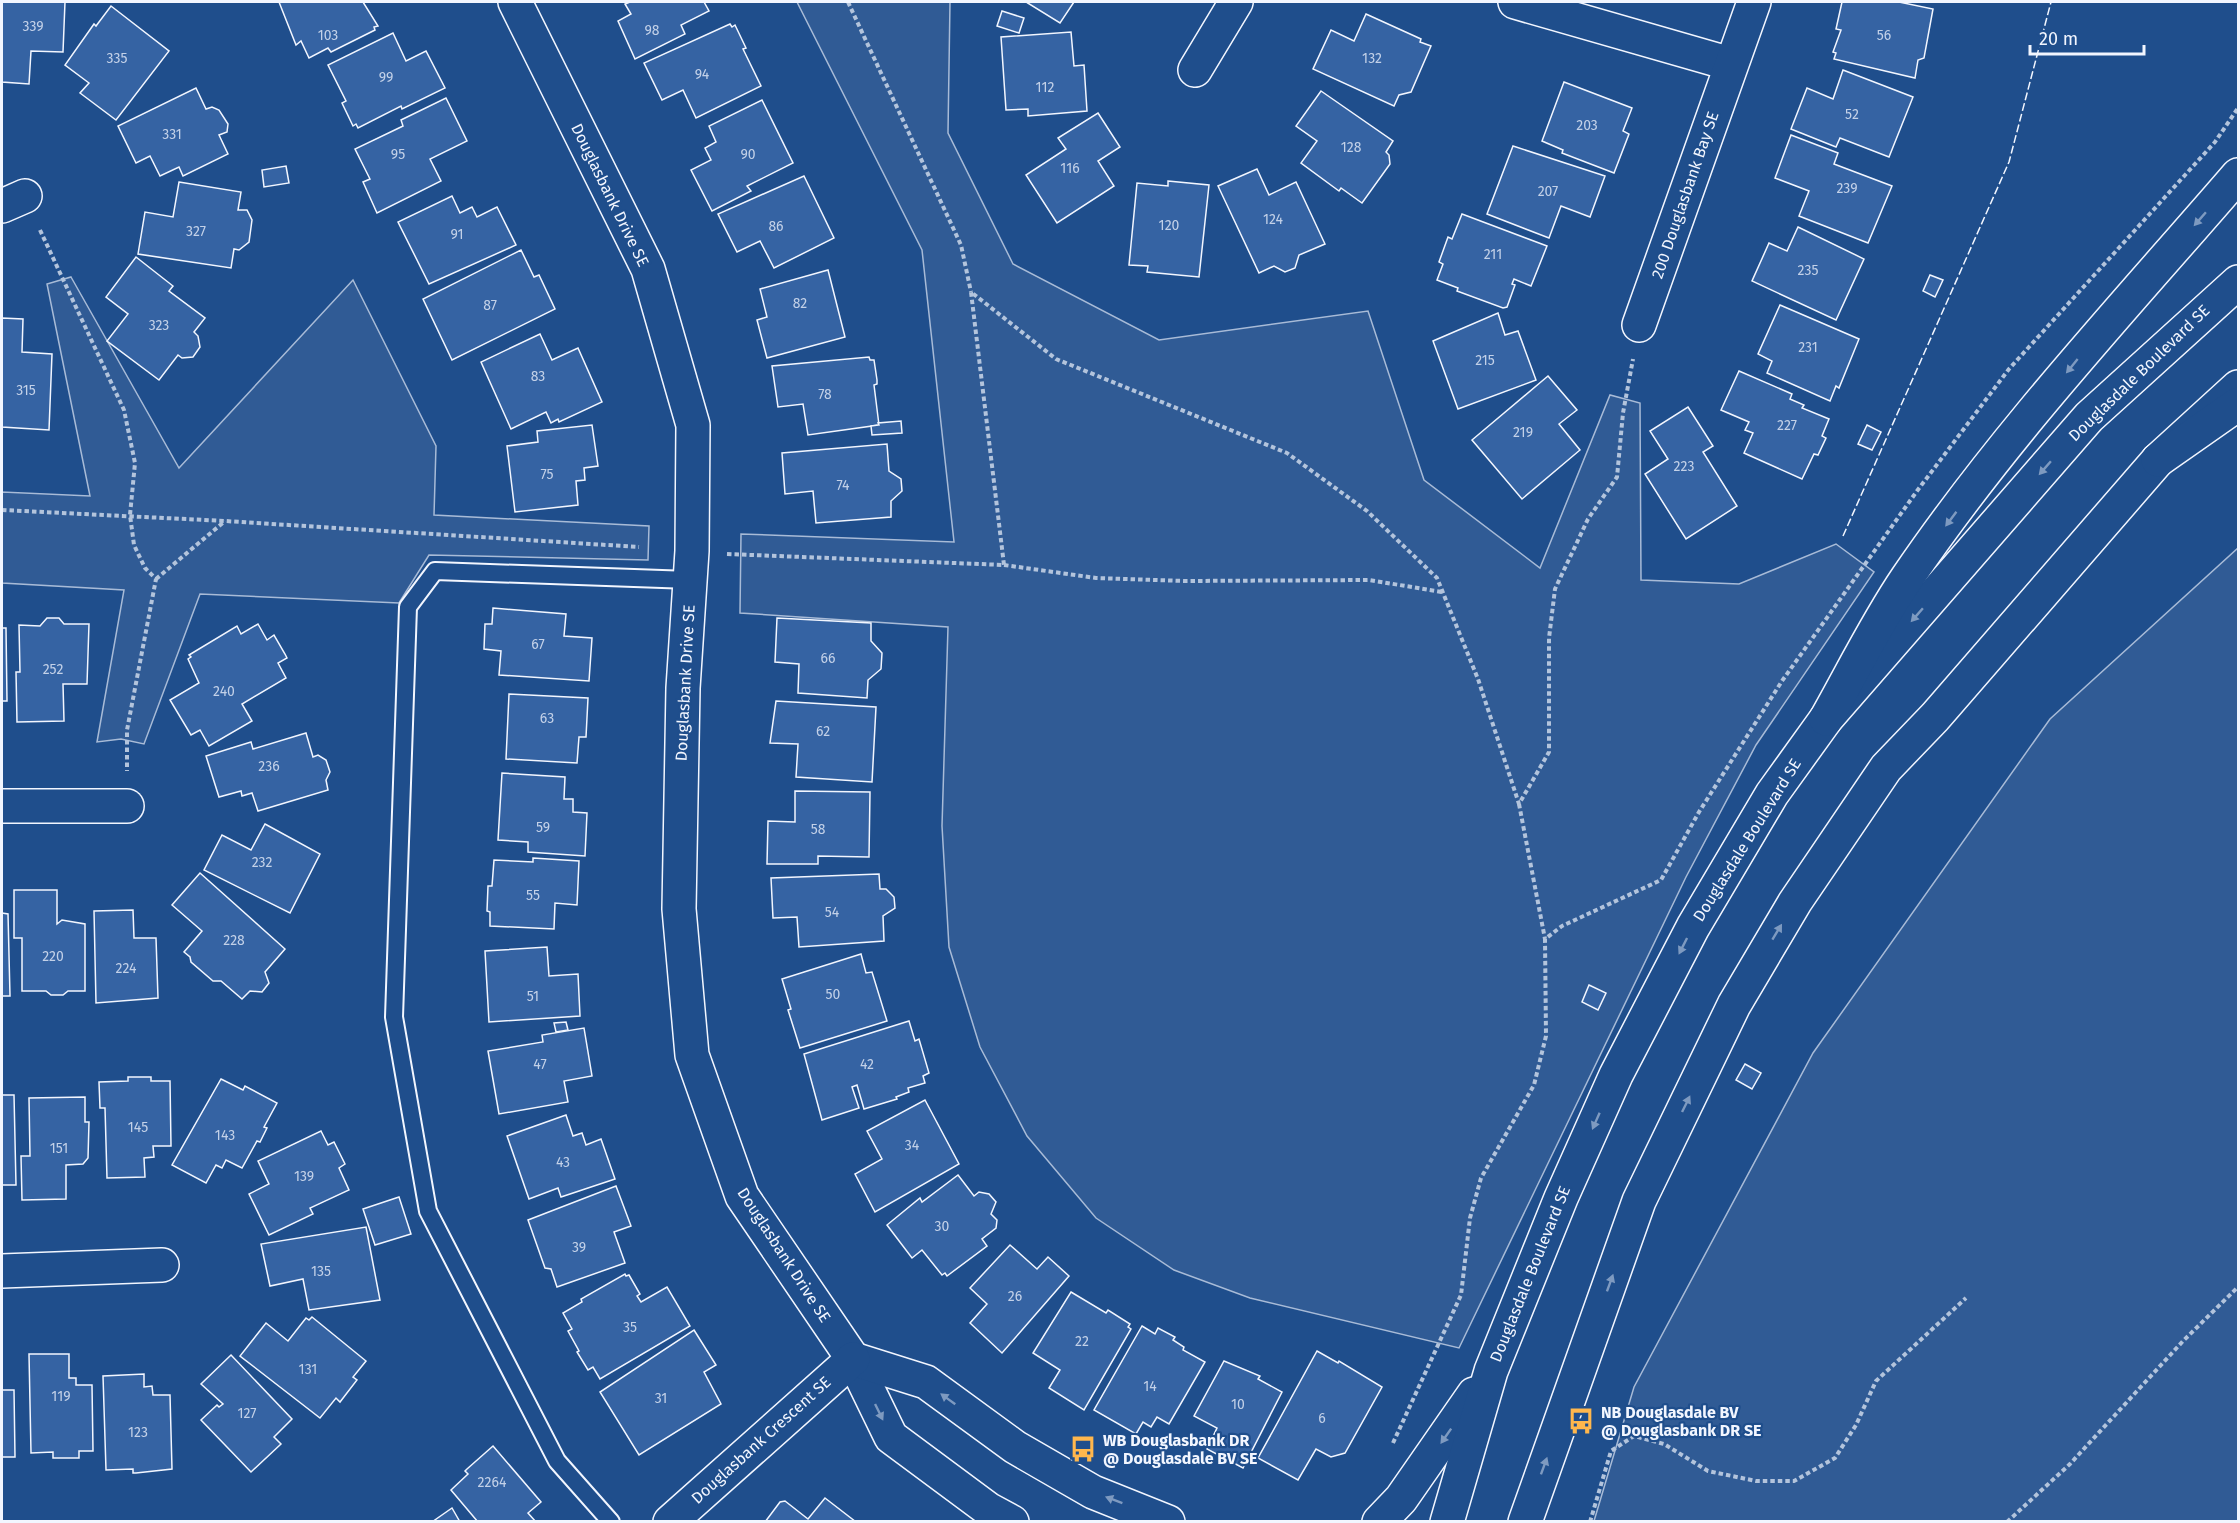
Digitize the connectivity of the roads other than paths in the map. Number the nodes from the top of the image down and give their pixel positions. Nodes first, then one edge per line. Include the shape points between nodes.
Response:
1 (515, 2) edge
2 (1236, 2) edge
3 (1515, 2) edge
4 (1754, 2) edge
5 (1731, 64) junction
6 (1195, 70) dead end
7 (2238, 175) edge
8 (2238, 282) edge
9 (1639, 325) road end
10 (2238, 387) edge
11 (2238, 404) edge
12 (2158, 460) junction
13 (690, 580) junction
14 (1826, 719) junction
15 (2, 806) edge
16 (127, 806) road end
17 (162, 1265) dead end
18 (2, 1271) edge
19 (853, 1359) junction
20 (1491, 1371) junction
21 (610, 1521) edge
22 (670, 1521) edge
23 (1012, 1521) edge
24 (1168, 1521) edge
25 (1379, 1521) edge
26 (1447, 1521) edge
27 (1525, 1521) edge

1 - 13 main road, Douglasbank Drive SE via 648,269 693,424
2 - 6 main road
3 - 5 main road
4 - 5 main road, 200 Douglasbank Bay SE
5 - 9 main road, 200 Douglasbank Bay SE
7 -> 14 main road via 2079,357 1985,474 1906,579
8 -> 14 main road, Douglasdale Boulevard SE via 2089,417
10 - 12 main road
11 - 12 main road
27 -> 12 main road via 1639,1201 1734,1005 1795,902 1886,768
13 - 19 main road, Douglasbank Drive SE via 683,688 679,909 692,1055 742,1196
13 - 21 lane via 435,571 408,607 393,1017 428,1211 557,1461
14 -> 20 main road, Douglasdale Boulevard SE via 1766,805 1693,927 1643,1022 1566,1187
15 - 16 main road
17 - 18 main road
19 - 22 main road, Douglasbank Crescent SE
19 -> 23 main road, Douglasbank Drive SE via 891,1437 988,1509
24 -> 19 main road via 1093,1492 1015,1448 926,1382
20 -> 25 main road via 1401,1499
20 - 26 main road, Douglasdale Boulevard SE

